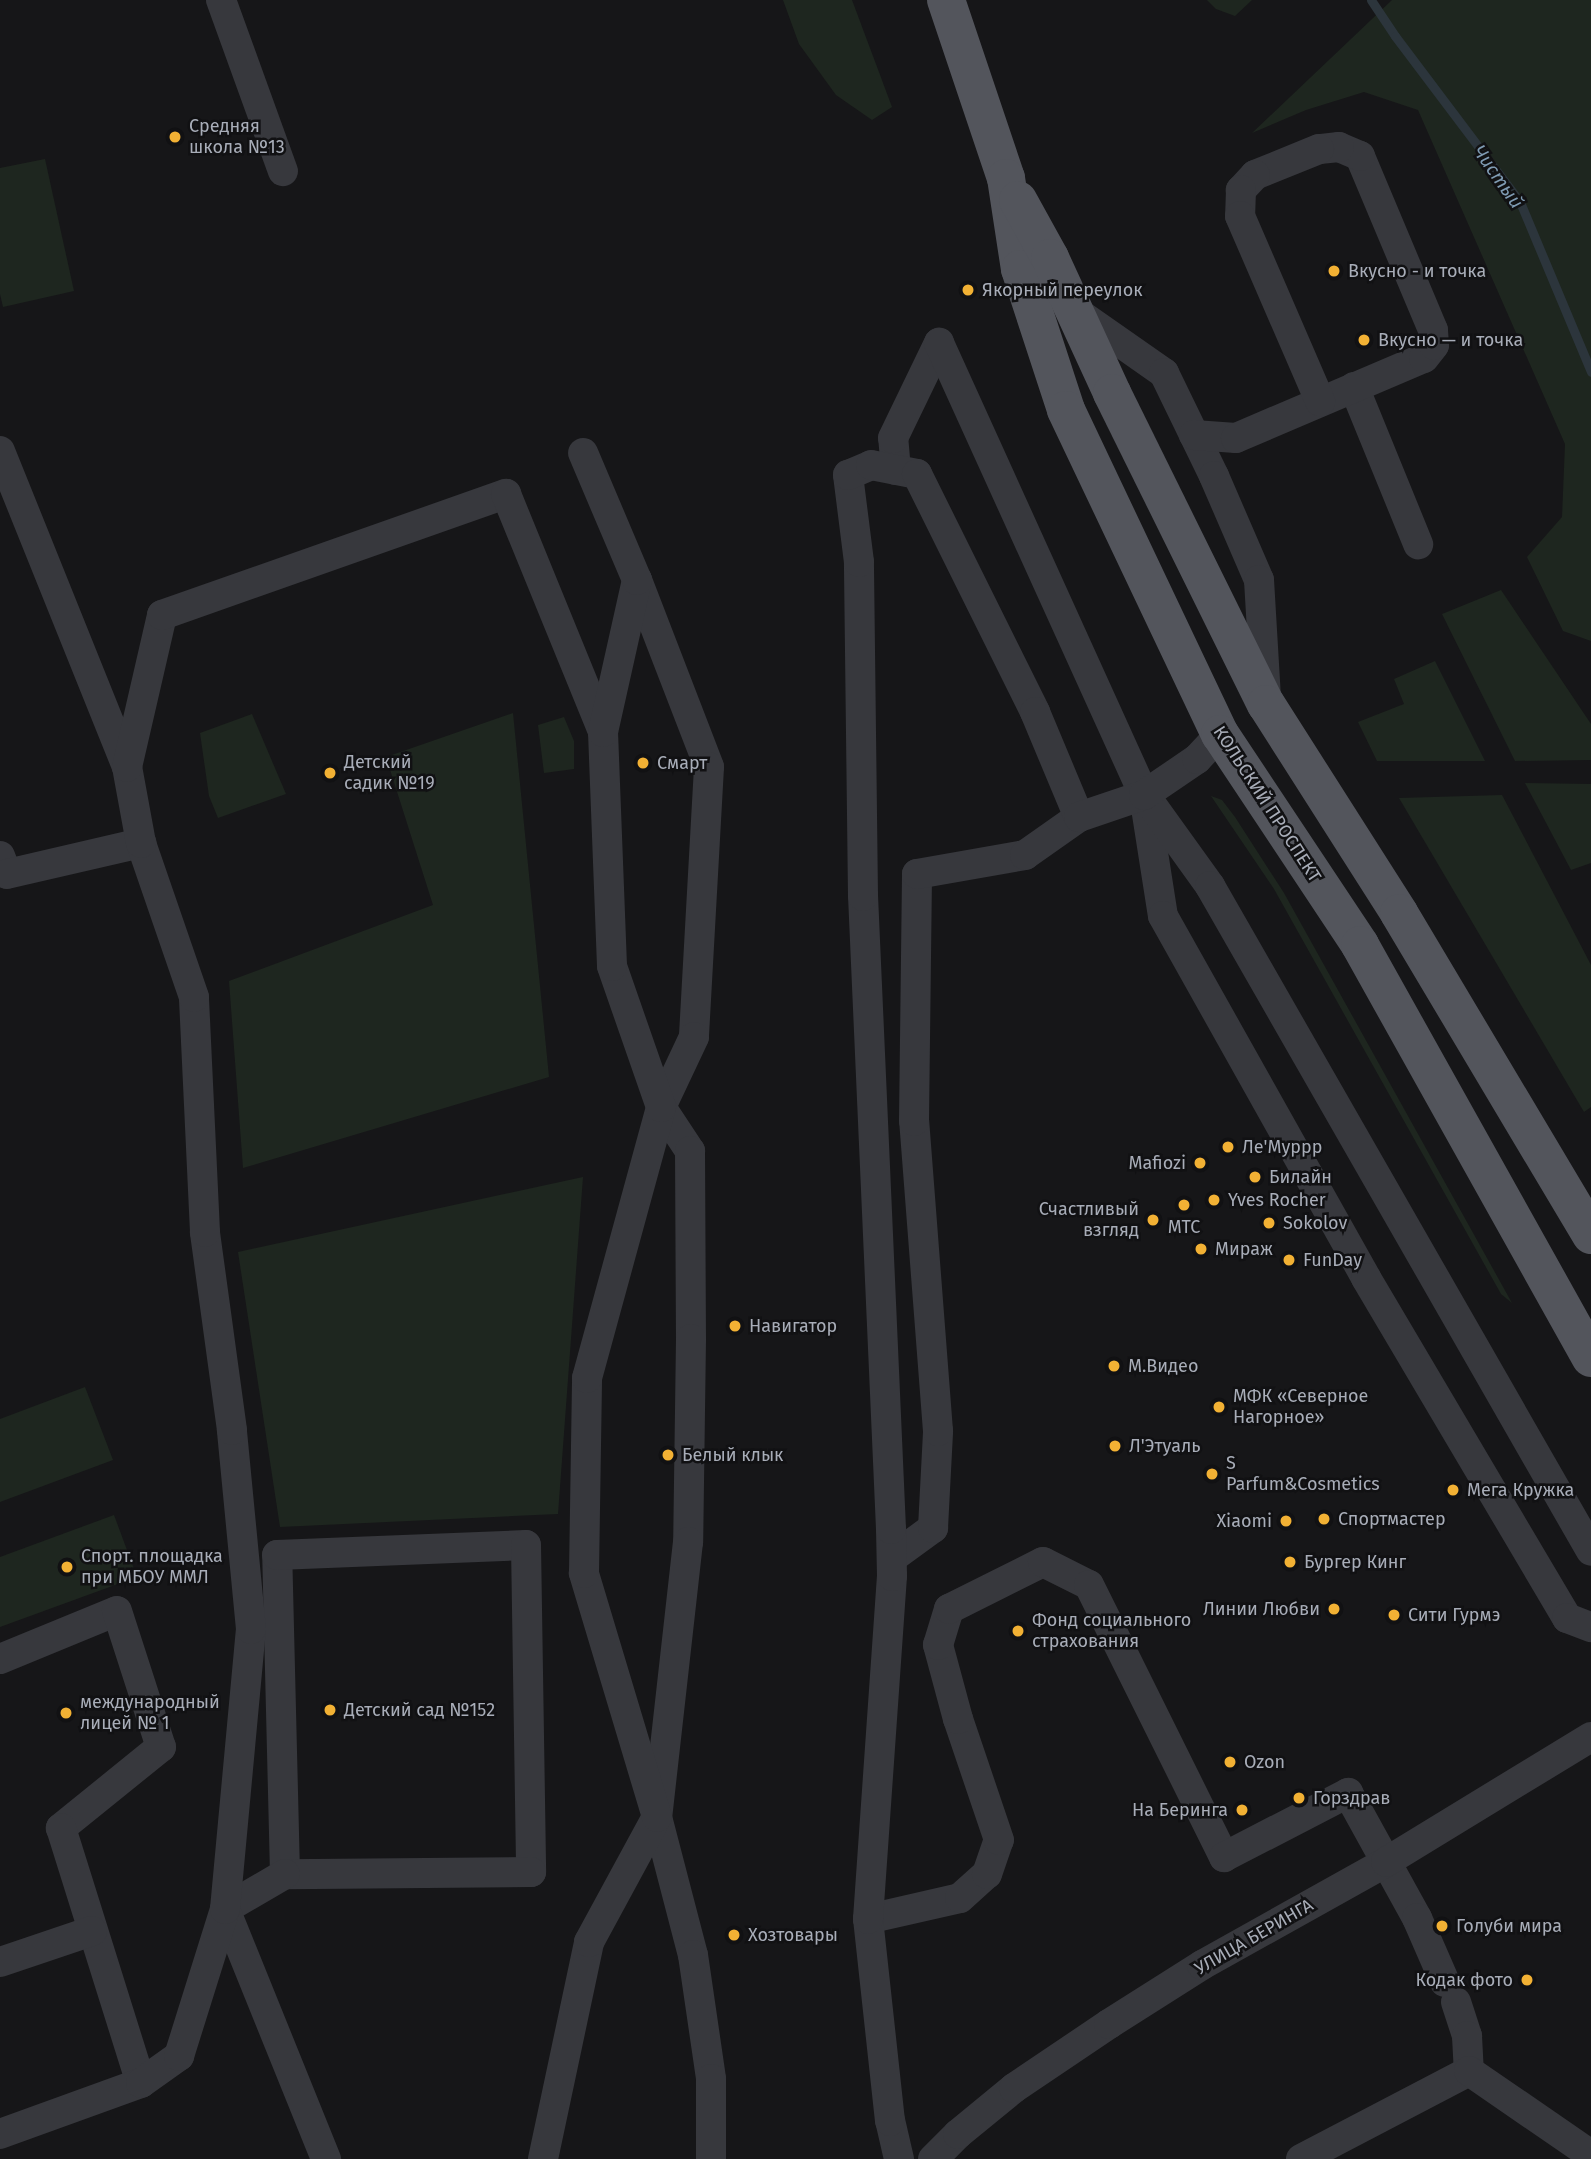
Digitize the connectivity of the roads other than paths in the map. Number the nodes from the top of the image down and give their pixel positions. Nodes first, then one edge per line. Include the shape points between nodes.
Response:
1 (221, 0) edge
2 (946, 0) edge
3 (283, 171) dead end
4 (1006, 178) junction
5 (1074, 310) junction
6 (1354, 387) junction
7 (1112, 393) junction
8 (1320, 401) junction
9 (1066, 410) junction
10 (1194, 435) junction
11 (1236, 438) junction
12 (0, 451) edge
13 (583, 453) dead end
14 (896, 470) junction
15 (1214, 476) junction
16 (1418, 544) dead end
17 (637, 580) junction
18 (1266, 704) junction
19 (603, 732) junction
20 (1220, 734) junction
21 (127, 767) junction
22 (1144, 795) junction
23 (1079, 817) junction
24 (141, 843) junction
25 (0, 856) edge
26 (661, 1107) junction
27 (1591, 1235) edge
28 (1591, 1358) edge
29 (1591, 1551) edge
30 (892, 1558) junction
31 (1591, 1627) edge
32 (0, 1658) edge
33 (1591, 1737) edge
34 (657, 1817) junction
35 (1386, 1862) junction
36 (285, 1874) junction
37 (225, 1909) junction
38 (868, 1919) junction
39 (92, 1931) junction
40 (0, 1962) edge
41 (1469, 2071) junction
42 (141, 2083) junction
43 (0, 2134) edge
44 (1591, 2155) edge
45 (326, 2159) edge
46 (543, 2159) edge
47 (711, 2159) edge
48 (899, 2159) edge
49 (933, 2159) edge
50 (1301, 2159) edge

1 - 3 street
2 - 4 main road, КОЛЬСКИЙ ПРОСПЕКТ
4 - 5 main road, КОЛЬСКИЙ ПРОСПЕКТ
4 - 9 main road, КОЛЬСКИЙ ПРОСПЕКТ via 1020,269
5 - 7 main road, КОЛЬСКИЙ ПРОСПЕКТ
5 - 10 street via 1164,373
6 - 8 street
6 - 8 street via 1424,358 1434,345 1433,330 1360,156 1339,147 1319,149 1255,175 1241,190 1240,216
6 - 16 street
7 - 9 main road via 1080,381 1072,386
7 - 18 main road, КОЛЬСКИЙ ПРОСПЕКТ
8 - 11 street
9 - 20 main road, КОЛЬСКИЙ ПРОСПЕКТ
10 - 11 street
10 - 15 street
11 - 15 street
12 - 21 street
13 - 17 street
14 - 22 street via 893,438 939,343
14 - 23 street via 917,474 1035,712
14 - 30 street via 871,465 848,475 859,562 863,896
15 - 18 street via 1259,580
17 - 19 street
17 - 26 street via 709,767 694,1037
18 - 27 main road, КОЛЬСКИЙ ПРОСПЕКТ via 1399,913
19 - 21 street via 506,494 162,615
19 - 26 street via 612,966
20 - 22 street via 1197,759
20 - 28 main road, КОЛЬСКИЙ ПРОСПЕКТ via 1360,945
21 - 24 street
22 - 23 street
22 - 29 street via 1210,886
22 - 31 street via 1163,916 1360,1266 1567,1618
23 - 30 street via 1025,855 917,874 914,1121 939,1431 933,1528
24 - 25 street via 7,874
24 - 37 street via 194,997 205,1232 232,1430 251,1629
26 - 34 street via 690,1151 691,1339 688,1542
26 - 34 street via 587,1378 583,1573
30 - 38 street
32 - 39 street via 117,1611 161,1747 61,1828
33 - 35 street, УЛИЦА БЕРИНГА
34 - 46 street via 589,1942
34 - 47 street via 693,1955 710,2079
35 - 38 street via 1348,1793 1224,1857 1089,1585 1043,1562 949,1609 938,1645 999,1840 987,1874 960,1898
35 - 41 street via 1450,1992 1467,2036
35 - 49 street, УЛИЦА БЕРИНГА via 1202,1965 1109,2024 1014,2088
36 - 36 street via 531,1872 526,1545 277,1555
36 - 37 street
37 - 42 street via 179,2056
37 - 45 street
38 - 48 street via 890,2121
39 - 40 street
39 - 42 street
41 - 44 street
41 - 50 street
42 - 43 street

